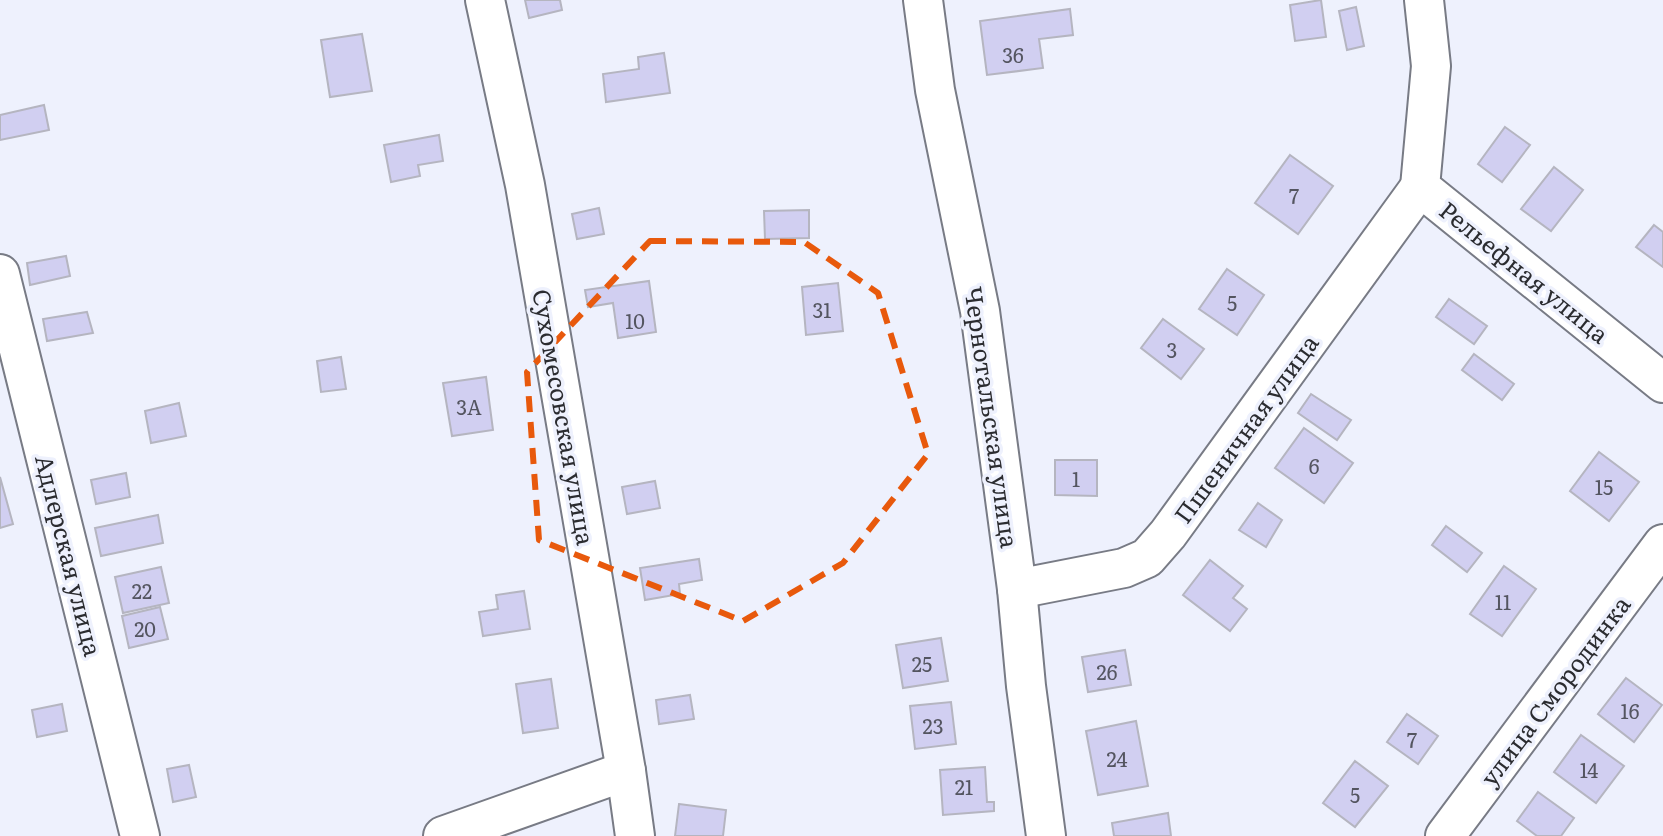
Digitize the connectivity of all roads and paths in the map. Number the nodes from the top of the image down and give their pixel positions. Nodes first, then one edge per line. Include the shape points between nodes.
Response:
1 (485, 0) edge
2 (923, 0) edge
3 (1424, 0) edge
4 (1420, 187) junction
5 (0, 274) edge
6 (1663, 383) edge
7 (1660, 555) edge
8 (1017, 589) junction
9 (626, 771) junction
10 (140, 836) edge
11 (443, 836) edge
12 (635, 836) edge
13 (1046, 836) edge
14 (1445, 836) edge

1 - 9 street, Сухомесовская улица via 525,185
2 - 8 street, Чернотальская улица via 935,90 980,311
3 - 4 street, Рельефная улица via 1431,66
4 - 6 street, Рельефная улица
4 - 8 street, Пшеничная улица via 1147,558 1124,568
5 - 10 street, Адлерская улица
7 - 14 street, улица Смородинка
8 - 13 street, Чернотальская улица
9 - 11 street
9 - 12 street, Сухомесовская улица

